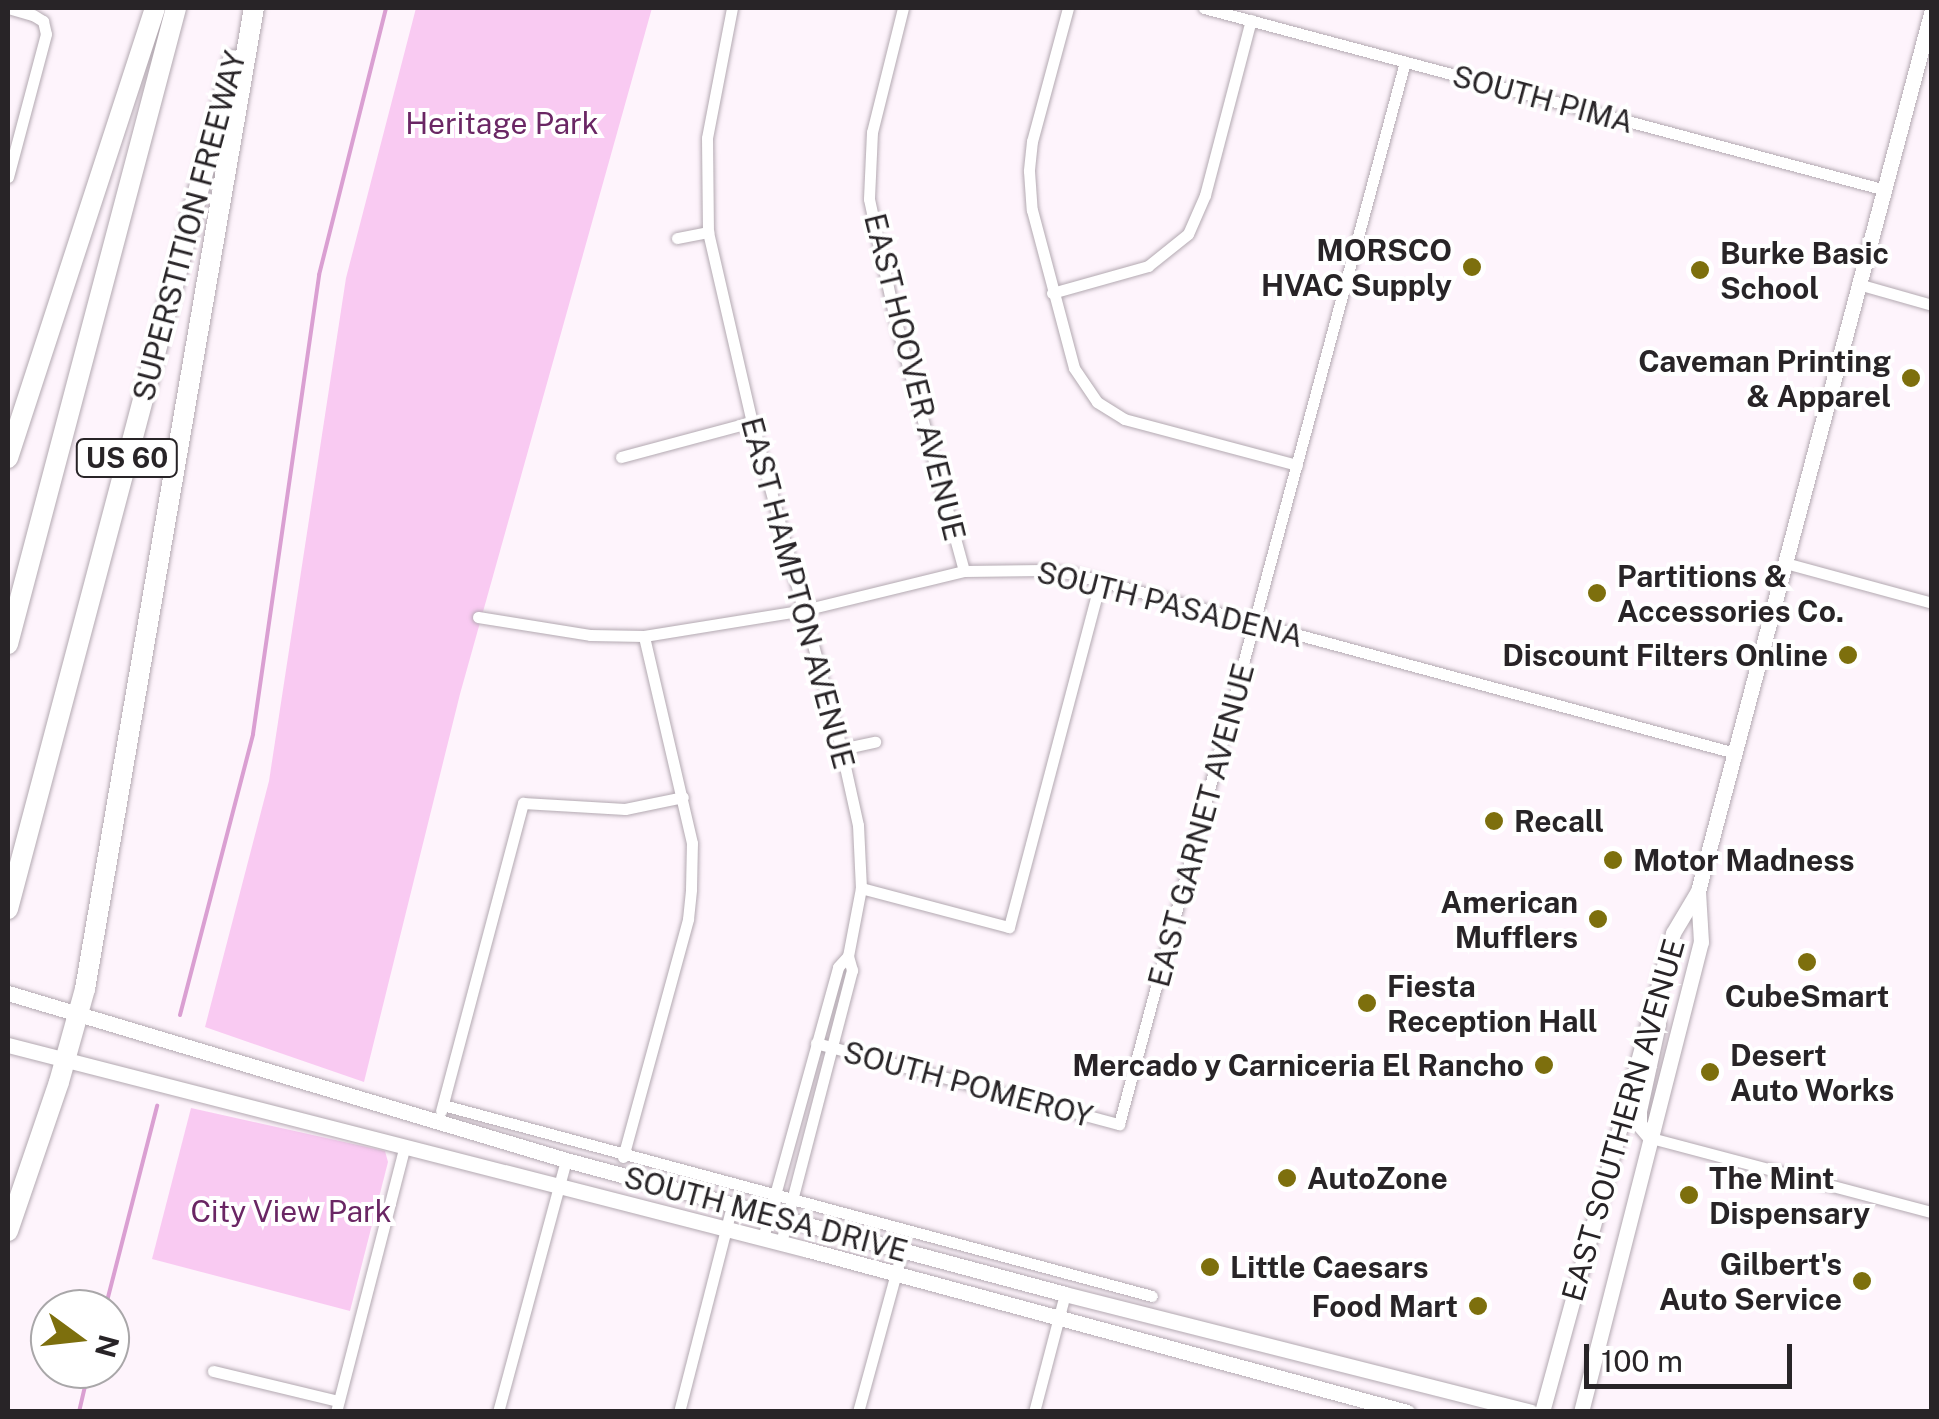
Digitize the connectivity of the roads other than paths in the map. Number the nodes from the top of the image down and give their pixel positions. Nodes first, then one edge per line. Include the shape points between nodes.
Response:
1 (8, 8) edge
2 (155, 8) edge
3 (176, 8) edge
4 (250, 8) edge
5 (732, 8) edge
6 (903, 8) edge
7 (1068, 8) edge
8 (1204, 8) edge
9 (1932, 10) edge
10 (1251, 20) junction
11 (1405, 62) junction
12 (8, 177) edge
13 (1882, 188) junction
14 (708, 232) junction
15 (676, 238) dead end
16 (1858, 284) junction
17 (1052, 292) junction
18 (1932, 304) edge
19 (752, 422) junction
20 (621, 457) dead end
21 (8, 458) edge
22 (1297, 465) junction
23 (1785, 564) junction
24 (964, 570) junction
25 (1100, 582) junction
26 (1932, 602) edge
27 (804, 610) junction
28 (478, 618) dead end
29 (1256, 624) junction
30 (644, 636) junction
31 (8, 644) edge
32 (875, 742) dead end
33 (841, 749) junction
34 (1735, 753) junction
35 (683, 797) junction
36 (861, 888) junction
37 (1698, 891) junction
38 (8, 909) edge
39 (848, 956) junction
40 (8, 993) edge
41 (1653, 1004) junction
42 (78, 1012) junction
43 (816, 1044) junction
44 (16, 1048) edge
45 (832, 1048) junction
46 (64, 1062) junction
47 (440, 1112) junction
48 (1119, 1124) joint
49 (1651, 1138) junction
50 (405, 1146) junction
51 (623, 1157) junction
52 (566, 1160) junction
53 (558, 1186) junction
54 (774, 1197) junction
55 (792, 1202) junction
56 (732, 1205) junction
57 (1932, 1212) edge
58 (769, 1216) junction
59 (787, 1221) junction
60 (726, 1229) junction
61 (8, 1231) edge
62 (763, 1238) junction
63 (781, 1243) junction
64 (902, 1251) junction
65 (895, 1274) junction
66 (1065, 1294) junction
67 (1152, 1296) dead end
68 (1058, 1318) junction
69 (213, 1371) dead end
70 (337, 1406) edge
71 (498, 1412) edge
72 (678, 1412) edge
73 (858, 1412) edge
74 (1034, 1412) edge
75 (1407, 1412) edge
76 (1530, 1412) edge
77 (1542, 1412) edge
78 (1580, 1412) edge

1 - 12 street via 33,15 46,34
2 - 21 highway
3 - 31 highway, US 60
4 - 38 highway, SUPERSTITION FREEWAY / US 60
4 - 42 highway
5 - 14 street, EAST HAMPTON AVENUE via 707,138
6 - 24 street, EAST HOOVER AVENUE via 872,132 870,199 894,315
7 - 17 street via 1030,170 1032,210
8 - 10 street, SOUTH PIMA
9 - 13 main road, EAST SOUTHERN AVENUE
10 - 11 street, SOUTH PIMA
10 - 17 street via 1206,195 1188,234 1148,266
11 - 13 street, SOUTH PIMA
11 - 22 street, EAST GARNET AVENUE
13 - 16 main road, EAST SOUTHERN AVENUE
14 - 15 street
14 - 19 street, EAST HAMPTON AVENUE
16 - 18 street
16 - 23 main road, EAST SOUTHERN AVENUE
17 - 22 street via 1074,368 1108,410
19 - 20 street
19 - 27 street, EAST HAMPTON AVENUE
22 - 29 street, EAST GARNET AVENUE
23 - 26 street
23 - 34 main road, EAST SOUTHERN AVENUE
24 - 25 street, SOUTH PASADENA via 1043,570
24 - 27 street, SOUTH PASADENA
25 - 29 street, SOUTH PASADENA
25 - 36 street via 1009,928
27 - 30 street, SOUTH PASADENA
27 - 33 street, EAST HAMPTON AVENUE
28 - 30 street, SOUTH PASADENA
29 - 34 street, SOUTH PASADENA
29 - 48 street, EAST GARNET AVENUE
30 - 35 street
32 - 33 street
33 - 36 street, EAST HAMPTON AVENUE via 858,825
34 - 37 main road, EAST SOUTHERN AVENUE
35 - 47 street via 625,810 523,803
35 - 51 street via 692,843 688,919
36 - 39 street, EAST HAMPTON AVENUE
37 - 41 main road, EAST SOUTHERN AVENUE via 1674,933
37 - 49 main road, EAST SOUTHERN AVENUE via 1700,942
39 - 43 street, EAST HAMPTON AVENUE via 838,967
39 - 45 street, EAST HAMPTON AVENUE via 852,970
40 - 42 main road, SOUTH MESA DRIVE
41 - 49 main road via 1658,1024 1638,1124
41 - 77 main road, EAST SOUTHERN AVENUE
42 - 46 highway
42 - 47 main road, SOUTH MESA DRIVE
43 - 45 street, SOUTH POMEROY
43 - 54 street, EAST HAMPTON AVENUE
44 - 46 main road, SOUTH MESA DRIVE
45 - 48 street, SOUTH POMEROY
45 - 55 street, EAST HAMPTON AVENUE
46 - 50 main road, SOUTH MESA DRIVE
46 - 61 highway
47 - 51 street, SOUTH MESA DRIVE
47 - 52 main road, SOUTH MESA DRIVE
49 - 57 street
49 - 78 main road, EAST SOUTHERN AVENUE
50 - 53 main road, SOUTH MESA DRIVE
50 - 70 street
51 - 54 street, SOUTH MESA DRIVE
52 - 53 street
52 - 56 main road, SOUTH MESA DRIVE
53 - 60 main road, SOUTH MESA DRIVE
53 - 71 street
54 - 55 street, SOUTH MESA DRIVE
54 - 58 street, EAST HAMPTON AVENUE
55 - 59 street, EAST HAMPTON AVENUE
55 - 67 street, SOUTH MESA DRIVE
56 - 58 main road, SOUTH MESA DRIVE
56 - 60 street
58 - 59 main road, SOUTH MESA DRIVE
58 - 62 street, EAST HAMPTON AVENUE
59 - 63 street, EAST HAMPTON AVENUE
59 - 64 main road, SOUTH MESA DRIVE
60 - 62 main road, SOUTH MESA DRIVE
60 - 72 street
62 - 63 main road, SOUTH MESA DRIVE
63 - 65 main road, SOUTH MESA DRIVE
64 - 65 street
64 - 66 main road, SOUTH MESA DRIVE
65 - 68 main road, SOUTH MESA DRIVE
65 - 73 street
66 - 68 street
66 - 76 main road, SOUTH MESA DRIVE
68 - 74 street
68 - 75 main road, SOUTH MESA DRIVE
69 - 70 street

